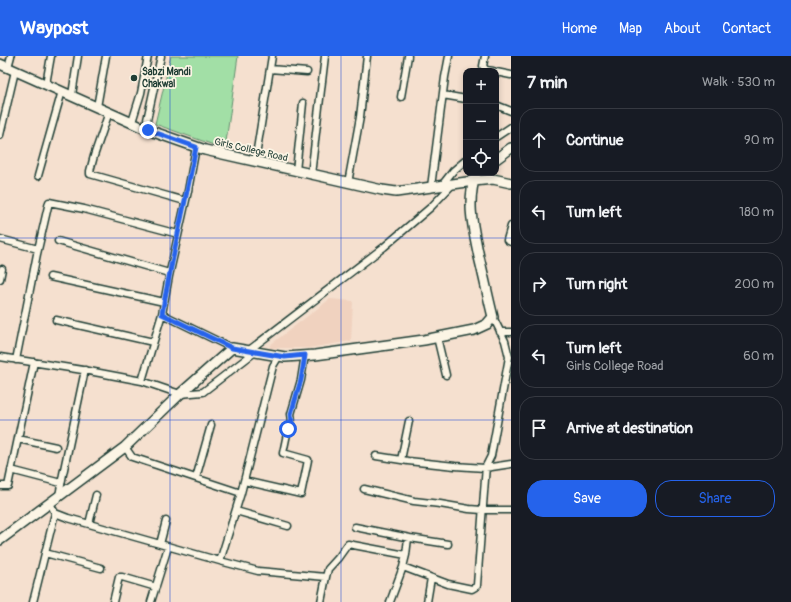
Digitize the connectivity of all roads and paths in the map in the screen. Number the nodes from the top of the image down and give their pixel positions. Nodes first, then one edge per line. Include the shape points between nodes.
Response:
1 (11, 56) edge
2 (51, 56) edge
3 (78, 56) edge
4 (106, 56) edge
5 (148, 56) edge
6 (161, 56) edge
7 (272, 56) edge
8 (325, 56) edge
9 (367, 56) edge
10 (408, 56) edge
11 (449, 56) edge
12 (485, 56) edge
13 (8, 67) edge
14 (484, 68) edge
15 (270, 69) junction
16 (306, 72) dead end
17 (499, 73) edge
18 (511, 75) edge
19 (46, 84) junction
20 (62, 91) junction
21 (72, 95) junction
22 (443, 95) junction
23 (401, 97) dead end
24 (463, 98) edge
25 (304, 103) dead end
26 (499, 106) edge
27 (97, 107) junction
28 (511, 111) edge
29 (109, 112) junction
30 (132, 122) junction
31 (511, 127) edge
32 (146, 129) junction
33 (0, 135) edge
34 (499, 135) edge
35 (196, 147) junction
36 (511, 148) edge
37 (499, 157) edge
38 (255, 162) junction
39 (463, 163) edge
40 (296, 171) junction
41 (311, 175) junction
42 (38, 176) dead end
43 (475, 177) edge
44 (348, 183) junction
45 (511, 183) edge
46 (453, 184) junction
47 (442, 186) junction
48 (431, 187) junction
49 (185, 201) junction
50 (511, 226) edge
51 (178, 234) junction
52 (0, 239) edge
53 (58, 241) dead end
54 (511, 242) edge
55 (38, 249) junction
56 (2, 269) dead end
57 (169, 273) junction
58 (50, 277) dead end
59 (0, 279) edge
60 (164, 302) junction
61 (162, 314) junction
62 (493, 317) junction
63 (56, 320) dead end
64 (500, 332) junction
65 (511, 332) edge
66 (437, 337) junction
67 (153, 342) junction
68 (232, 348) junction
69 (252, 351) junction
70 (305, 355) junction
71 (279, 356) junction
72 (0, 357) edge
73 (16, 360) junction
74 (34, 362) junction
75 (85, 370) junction
76 (509, 372) edge
77 (446, 375) dead end
78 (142, 381) junction
79 (180, 394) junction
80 (409, 421) dead end
81 (211, 425) dead end
82 (18, 439) junction
83 (125, 446) junction
84 (56, 447) dead end
85 (376, 456) dead end
86 (401, 460) junction
87 (511, 464) edge
88 (486, 468) junction
89 (11, 470) junction
90 (196, 478) junction
91 (244, 481) junction
92 (61, 483) junction
93 (0, 486) edge
94 (364, 489) dead end
95 (241, 492) junction
96 (96, 495) dead end
97 (59, 496) junction
98 (50, 502) junction
99 (482, 510) junction
100 (511, 510) edge
101 (236, 511) junction
102 (54, 513) junction
103 (166, 521) dead end
104 (89, 524) junction
105 (288, 526) dead end
106 (355, 527) dead end
107 (408, 538) junction
108 (0, 540) edge
109 (160, 544) junction
110 (448, 544) dead end
111 (168, 547) junction
112 (45, 553) junction
113 (406, 555) junction
114 (220, 561) junction
115 (403, 567) junction
116 (100, 568) dead end
117 (326, 577) junction
118 (431, 578) junction
119 (156, 587) junction
120 (33, 602) edge
121 (113, 602) edge
122 (151, 602) edge
123 (321, 602) edge
124 (390, 602) edge
125 (427, 602) edge

1 - 13 street
2 - 19 street
3 - 21 street
4 - 27 street
5 - 30 street
6 - 32 street
7 - 15 street
8 - 41 street
9 - 44 street via 360,117
10 - 23 street
11 - 22 street
12 - 14 street
13 - 19 street, Girls College Road
13 - 33 street
15 - 16 street
15 - 38 street
17 - 18 street
19 - 20 street, Girls College Road
20 - 21 street, Girls College Road
20 - 42 street
21 - 27 street, Girls College Road
22 - 24 street
22 - 48 street
25 - 40 street
26 - 28 street
27 - 29 street, Girls College Road
29 - 30 street, Girls College Road
29 - 49 street via 90,174
30 - 32 street, Girls College Road
31 - 34 street
32 - 35 street, Girls College Road
35 - 38 street, Girls College Road
35 - 49 street
36 - 37 street
38 - 40 street, Girls College Road
39 - 47 street
40 - 41 street, Girls College Road
41 - 44 street, Girls College Road
43 - 45 street, Girls College Road
43 - 46 street, Girls College Road
43 - 62 street via 471,197 471,220
44 - 48 street, Girls College Road via 396,192
46 - 47 street, Girls College Road
46 - 69 street via 431,207 384,247
47 - 48 street, Girls College Road
49 - 51 street
50 - 54 street via 507,240
51 - 55 street via 49,202
51 - 57 street
52 - 55 street
53 - 57 street
55 - 73 street
56 - 59 street
57 - 60 street
58 - 60 street
60 - 61 street
61 - 67 street
61 - 68 street
62 - 64 street
62 - 66 street via 487,324 474,330
63 - 67 street
64 - 65 street
64 - 76 street via 509,357
66 - 70 street
66 - 77 street
67 - 78 street
68 - 69 street
68 - 79 street
69 - 71 street
69 - 79 street via 203,392
70 - 71 street
70 - 91 street via 283,453 308,460 302,494
71 - 91 street via 273,366
72 - 73 street
73 - 74 street
74 - 75 street
74 - 82 street
75 - 78 street
75 - 92 street
76 - 88 street via 491,456
78 - 79 street
79 - 83 street
80 - 86 street
81 - 90 street
82 - 84 street
82 - 89 street
83 - 90 street via 132,457
83 - 97 street
85 - 86 street
86 - 88 street
87 - 88 street
88 - 99 street
89 - 92 street
89 - 93 street via 8,486
90 - 95 street
91 - 95 street
92 - 97 street
94 - 99 street via 414,501
95 - 101 street
96 - 104 street
97 - 98 street
98 - 102 street
98 - 108 street
99 - 100 street
99 - 118 street via 477,586 472,589
101 - 105 street
101 - 114 street
102 - 104 street
102 - 112 street
103 - 109 street
104 - 109 street
106 - 107 street
107 - 110 street
107 - 113 street
109 - 111 street
111 - 114 street
111 - 119 street
112 - 116 street
112 - 120 street
113 - 115 street
113 - 117 street via 348,544 328,569
114 - 117 street via 258,571
115 - 118 street
115 - 124 street
117 - 123 street
118 - 125 street
119 - 121 street via 120,577
119 - 122 street

